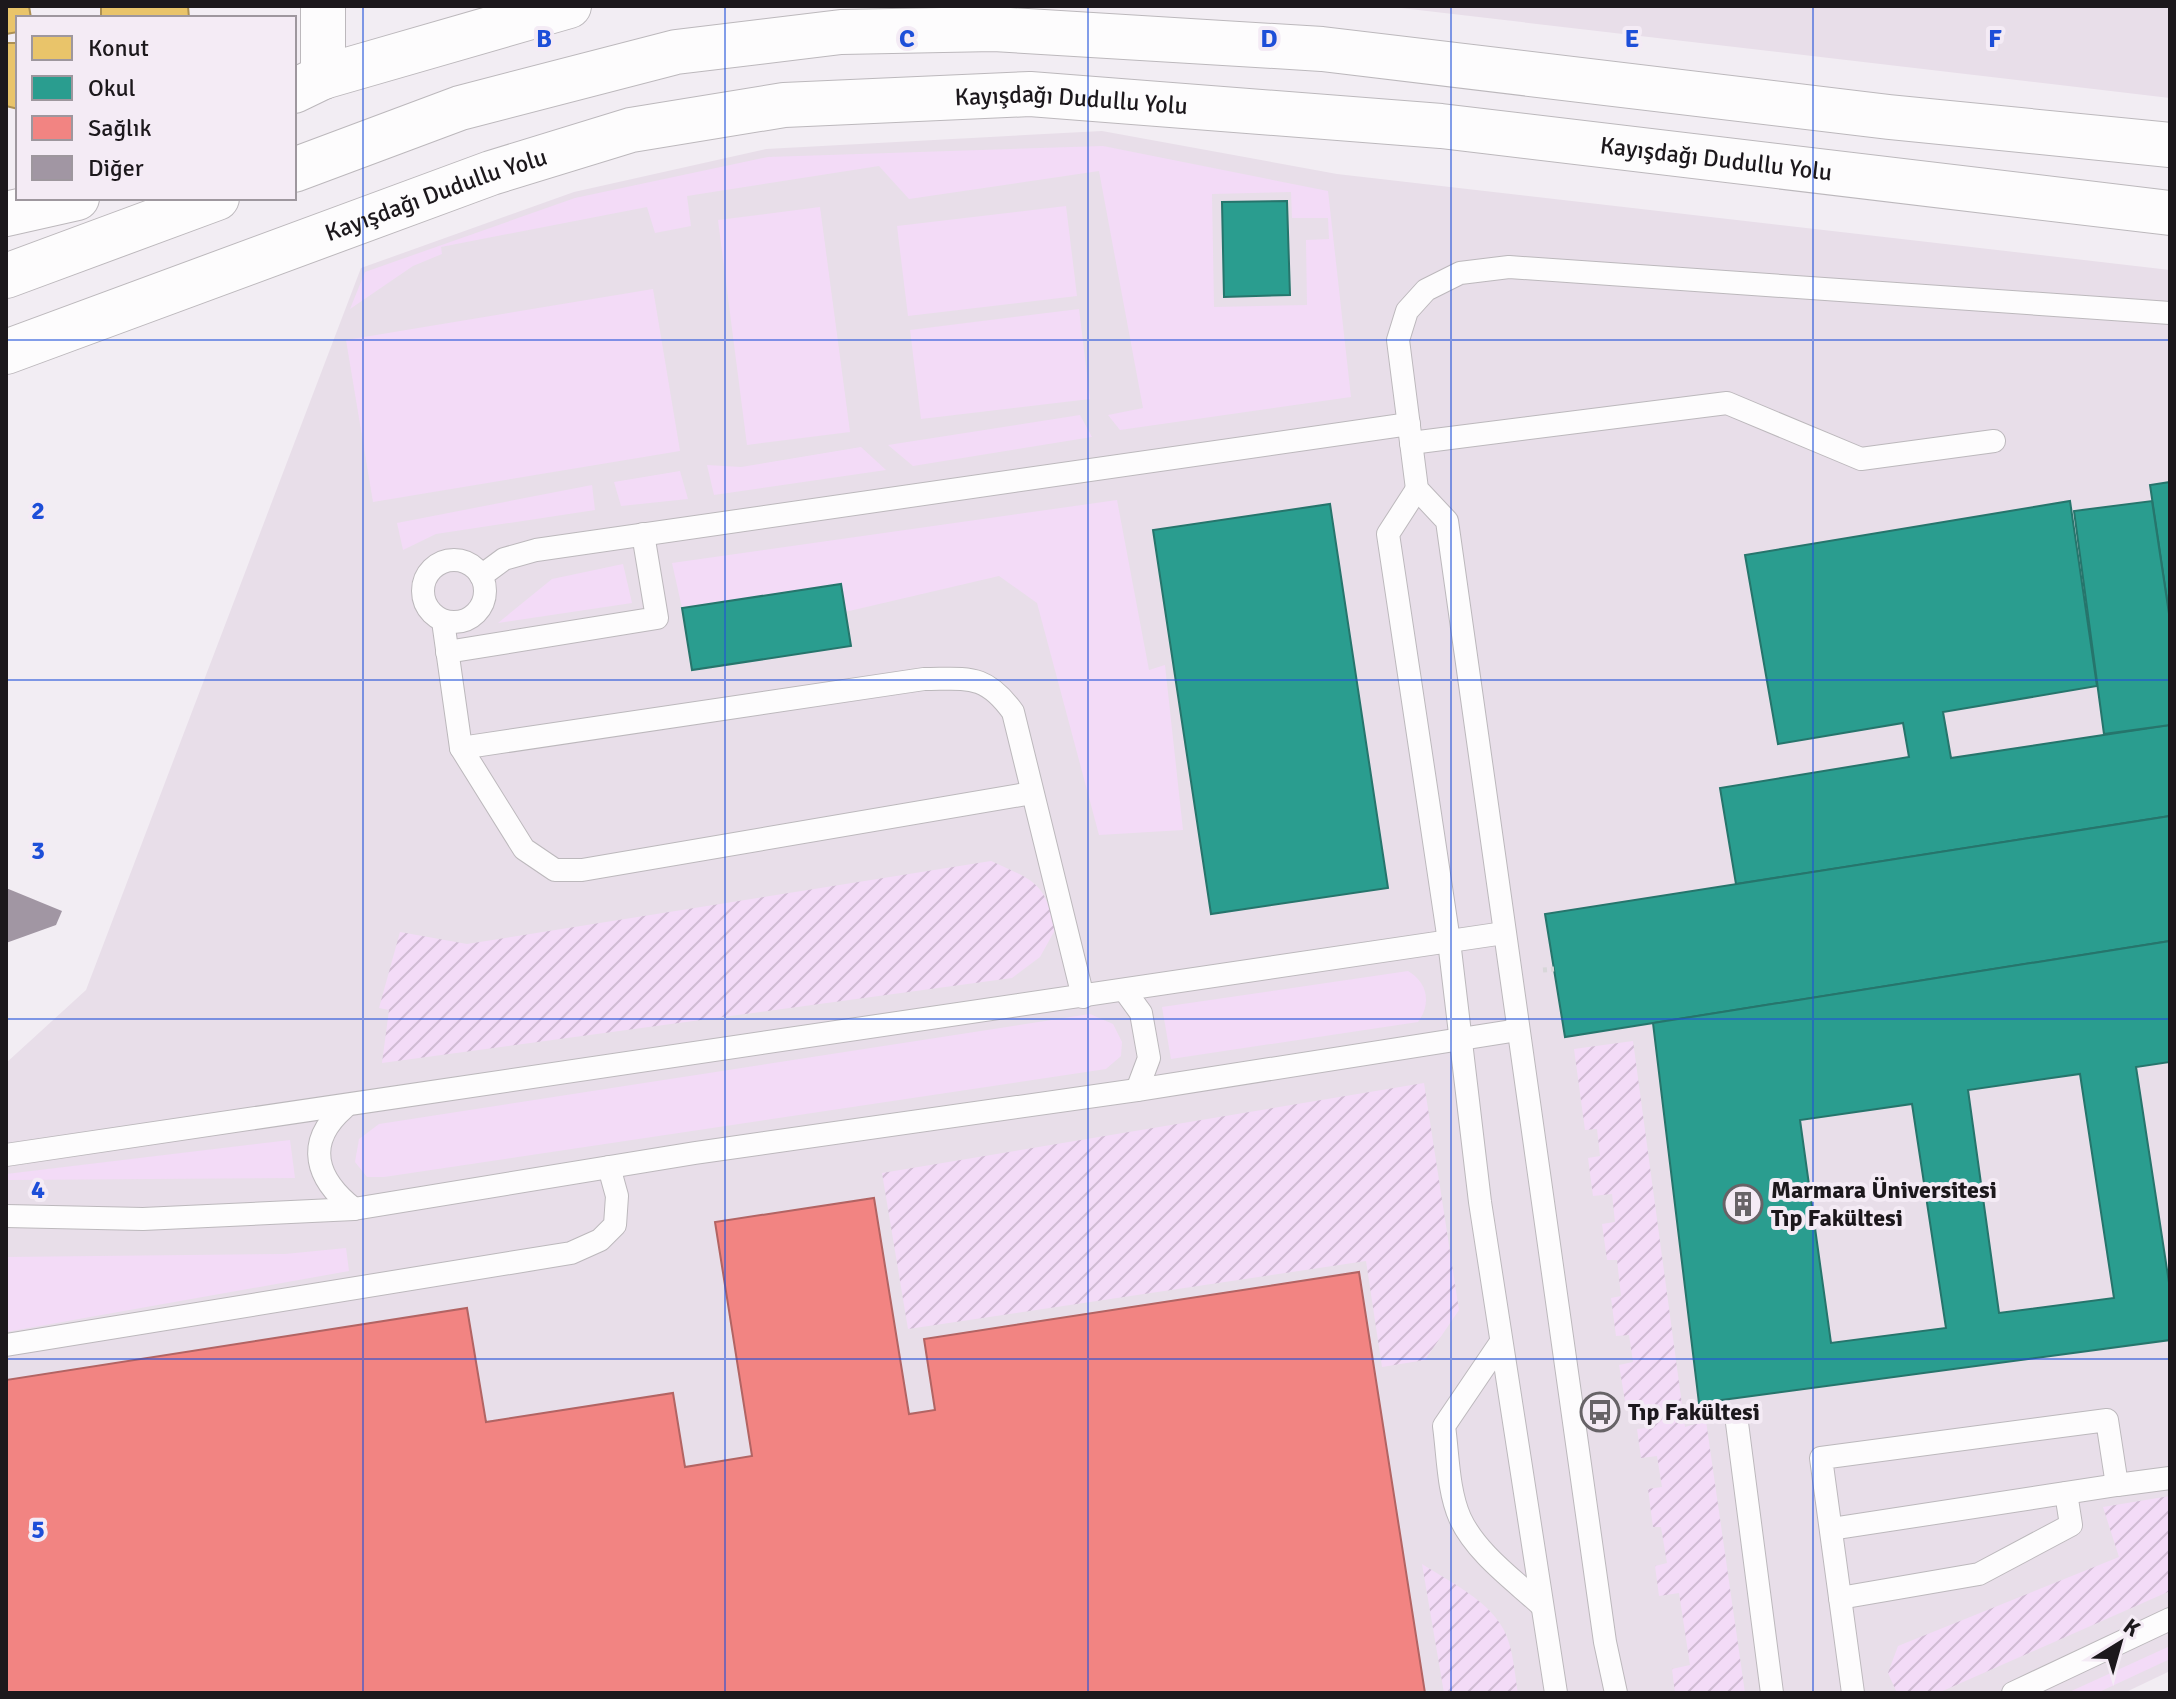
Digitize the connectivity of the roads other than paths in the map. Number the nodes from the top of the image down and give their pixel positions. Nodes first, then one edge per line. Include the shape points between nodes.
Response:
1 (323, 6) edge
2 (569, 6) edge
3 (1083, 6) edge
4 (1322, 49) junction
5 (308, 84) edge
6 (2170, 145) edge
7 (296, 169) edge
8 (68, 200) edge
9 (212, 200) edge
10 (2170, 213) edge
11 (6, 214) edge
12 (6, 276) edge
13 (2170, 313) edge
14 (6, 352) edge
15 (1410, 434) junction
16 (1994, 441) dead end
17 (1417, 489) junction
18 (643, 534) junction
19 (481, 576) junction
20 (443, 621) junction
21 (447, 652) junction
22 (461, 748) junction
23 (1032, 793) junction
24 (1504, 933) junction
25 (1449, 941) junction
26 (1125, 991) junction
27 (1083, 997) junction
28 (1518, 1030) junction
29 (1459, 1037) junction
30 (1137, 1090) junction
31 (344, 1108) junction
32 (6, 1155) edge
33 (609, 1167) junction
34 (354, 1209) junction
35 (6, 1216) edge
36 (1501, 1342) junction
37 (6, 1345) edge
38 (1737, 1423) dead end
39 (2170, 1478) edge
40 (2117, 1485) junction
41 (2066, 1493) junction
42 (1831, 1529) junction
43 (1840, 1598) junction
44 (1541, 1605) junction
45 (2170, 1619) edge
46 (1556, 1693) edge
47 (1616, 1693) edge
48 (1772, 1693) edge
49 (1853, 1693) edge
50 (2013, 1693) edge

1 - 5 main road
2 - 5 main road
3 - 4 main road
4 - 6 main road
4 - 7 main road via 994,29 841,32 676,52 460,108
8 - 11 main road
9 - 12 main road
10 - 14 main road, Kayışdağı Dudullu Yolu via 1441,126 1030,94 784,105 631,130 505,169
13 - 15 lane via 1509,267 1460,273 1426,290 1407,311 1398,340
15 - 16 lane via 1727,403 1861,459
15 - 17 lane
15 - 18 lane
17 - 24 lane via 1447,521
17 - 25 lane via 1388,534
18 - 19 lane via 536,550 504,559
18 - 21 lane via 657,618
19 - 20 lane via 485,597 474,616
19 - 20 lane via 458,560 431,569 423,597
20 - 21 lane
21 - 22 lane
22 - 23 lane via 524,849 555,870 582,870
22 - 23 lane via 924,679 972,679 997,690 1013,712
23 - 27 lane
24 - 25 lane
24 - 28 lane
25 - 26 lane
25 - 29 lane
26 - 27 lane
26 - 30 lane via 1141,1013 1149,1058
27 - 31 lane
28 - 29 lane
28 - 47 lane
29 - 30 lane
29 - 36 lane
30 - 33 lane
31 - 32 lane
31 - 34 lane via 330,1120 319,1157 323,1178
33 - 34 lane
33 - 37 lane via 617,1196 615,1225 600,1240 571,1253
34 - 35 lane via 143,1219
36 - 44 lane
36 - 44 lane via 1444,1426 1453,1494 1460,1519 1487,1555
38 - 48 lane
39 - 40 lane
40 - 41 lane
40 - 42 lane via 2107,1420 1821,1458
41 - 42 lane
41 - 43 lane via 2071,1525 1979,1574
42 - 43 lane
43 - 49 lane
44 - 46 lane
45 - 50 lane

